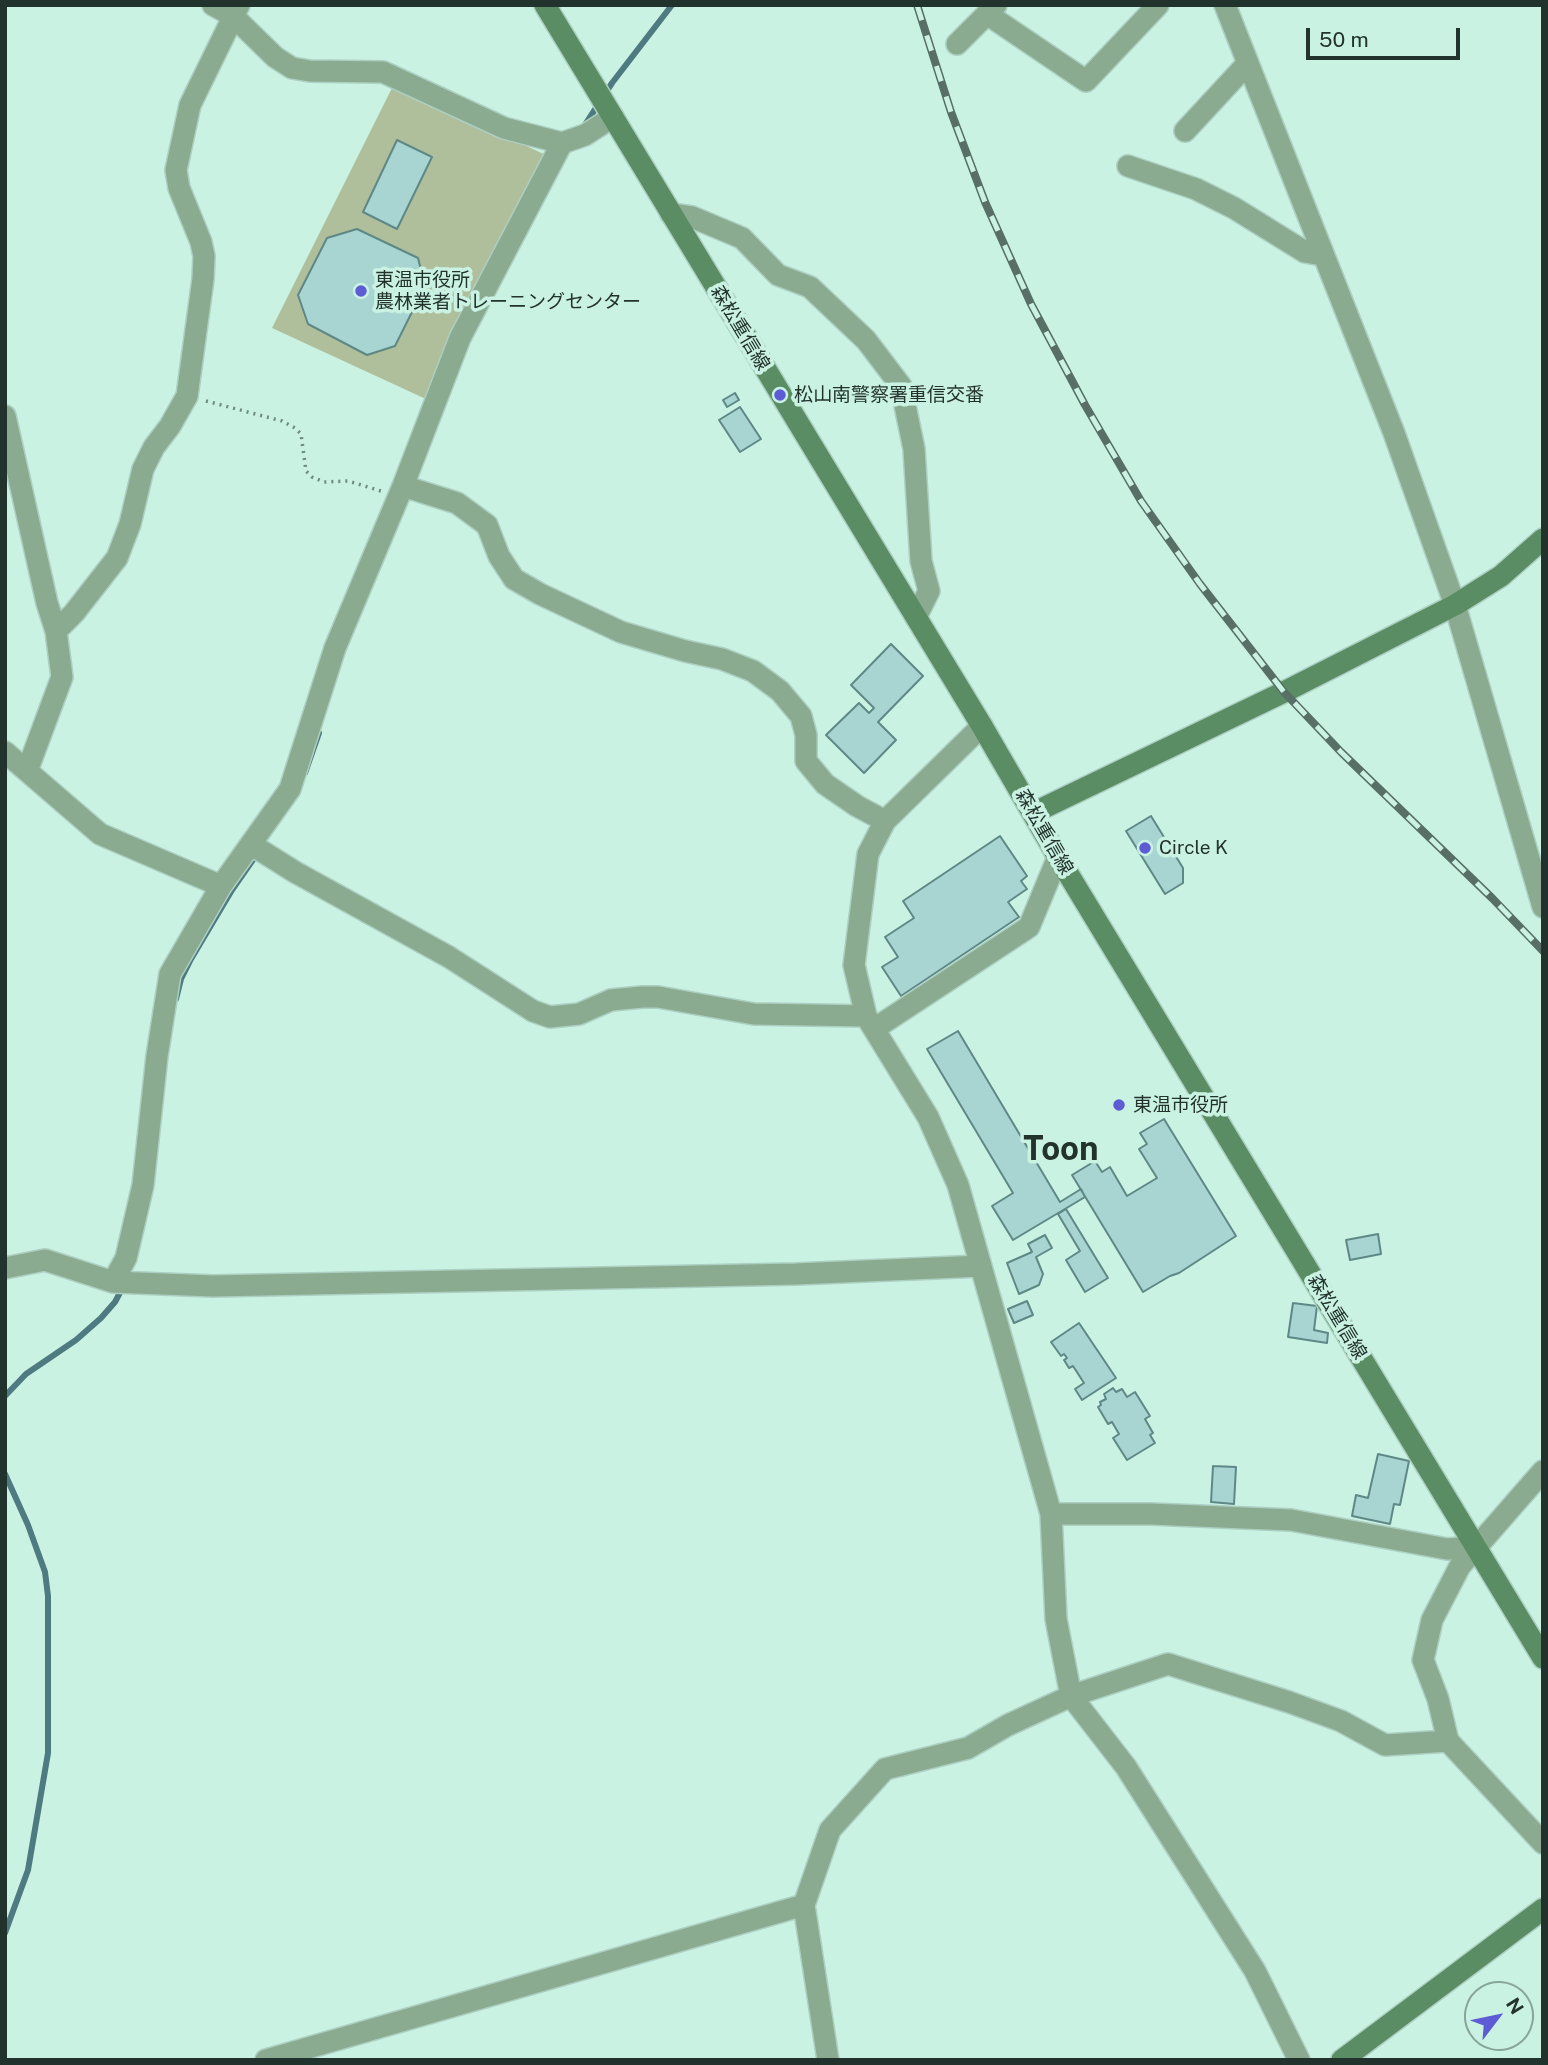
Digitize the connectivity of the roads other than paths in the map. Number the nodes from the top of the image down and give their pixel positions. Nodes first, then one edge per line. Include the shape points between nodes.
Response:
1 (213, 5) edge
2 (545, 5) edge
3 (1158, 5) edge
4 (1225, 5) edge
5 (991, 10) edge
6 (236, 11) edge
7 (957, 44) dead end
8 (1248, 63) junction
9 (613, 117) junction
10 (1185, 131) dead end
11 (562, 143) junction
12 (1128, 166) dead end
13 (671, 214) junction
14 (1322, 255) junction
15 (5, 416) edge
16 (401, 492) junction
17 (1543, 539) edge
18 (1455, 605) junction
19 (916, 617) junction
20 (56, 631) junction
21 (982, 726) junction
22 (5, 752) edge
23 (27, 771) junction
24 (1033, 813) junction
25 (885, 821) junction
26 (252, 845) junction
27 (1058, 857) junction
28 (221, 886) junction
29 (1543, 907) edge
30 (870, 1023) junction
31 (981, 1266) junction
32 (5, 1268) edge
33 (113, 1282) junction
34 (1543, 1471) edge
35 (1051, 1514) junction
36 (1475, 1547) junction
37 (1543, 1658) edge
38 (1071, 1696) junction
39 (1448, 1741) junction
40 (1543, 1843) edge
41 (804, 1905) junction
42 (1543, 1909) edge
43 (266, 2060) edge
44 (828, 2060) edge
45 (1299, 2060) edge
46 (1342, 2060) edge

1 - 6 street
2 - 9 main road, 森松重信線
3 - 5 street via 1086,80
4 - 8 street
5 - 7 street
6 - 11 street via 275,57 292,68 383,72 504,128
6 - 20 street via 190,105 176,170 204,256 187,396 143,469 117,558
8 - 10 street
8 - 14 street
9 - 11 street
9 - 13 main road, 森松重信線
11 - 16 street via 460,338
12 - 14 street via 1196,189 1305,252
13 - 19 main road, 森松重信線
13 - 19 street via 692,217 741,238 778,275 810,287 866,340 901,386 914,449 921,561 929,591
14 - 18 street via 1394,433
15 - 20 street
16 - 25 street via 457,503 487,525 514,579 540,594 621,632 752,671 780,691 801,716 806,761 825,784
16 - 26 street via 335,648 290,789
17 - 18 main road via 1501,576
18 - 24 main road
18 - 29 street
19 - 21 main road, 森松重信線
20 - 23 street via 62,677
21 - 24 main road, 森松重信線
21 - 25 street
22 - 23 street
23 - 28 street via 100,834
24 - 27 main road, 森松重信線
25 - 30 street via 868,854 854,965
26 - 28 street
26 - 30 street via 550,1017 579,1014 611,1000 658,997 754,1014
27 - 30 street via 1029,928
27 - 36 main road, 森松重信線
28 - 33 street via 170,974 143,1185 126,1258
30 - 31 street via 928,1117 958,1185
31 - 33 street via 419,1283 213,1286
31 - 35 street
32 - 33 street via 45,1260
34 - 36 street
35 - 36 street via 1291,1520 1447,1549
35 - 38 street via 1056,1619
36 - 37 main road, 森松重信線
36 - 39 street via 1432,1620 1423,1660
38 - 39 street via 1168,1664 1341,1721 1385,1745
38 - 41 street via 968,1748 885,1769 830,1830
38 - 45 street via 1126,1767 1255,1971
39 - 40 street
41 - 43 street
41 - 44 street
42 - 46 main road

